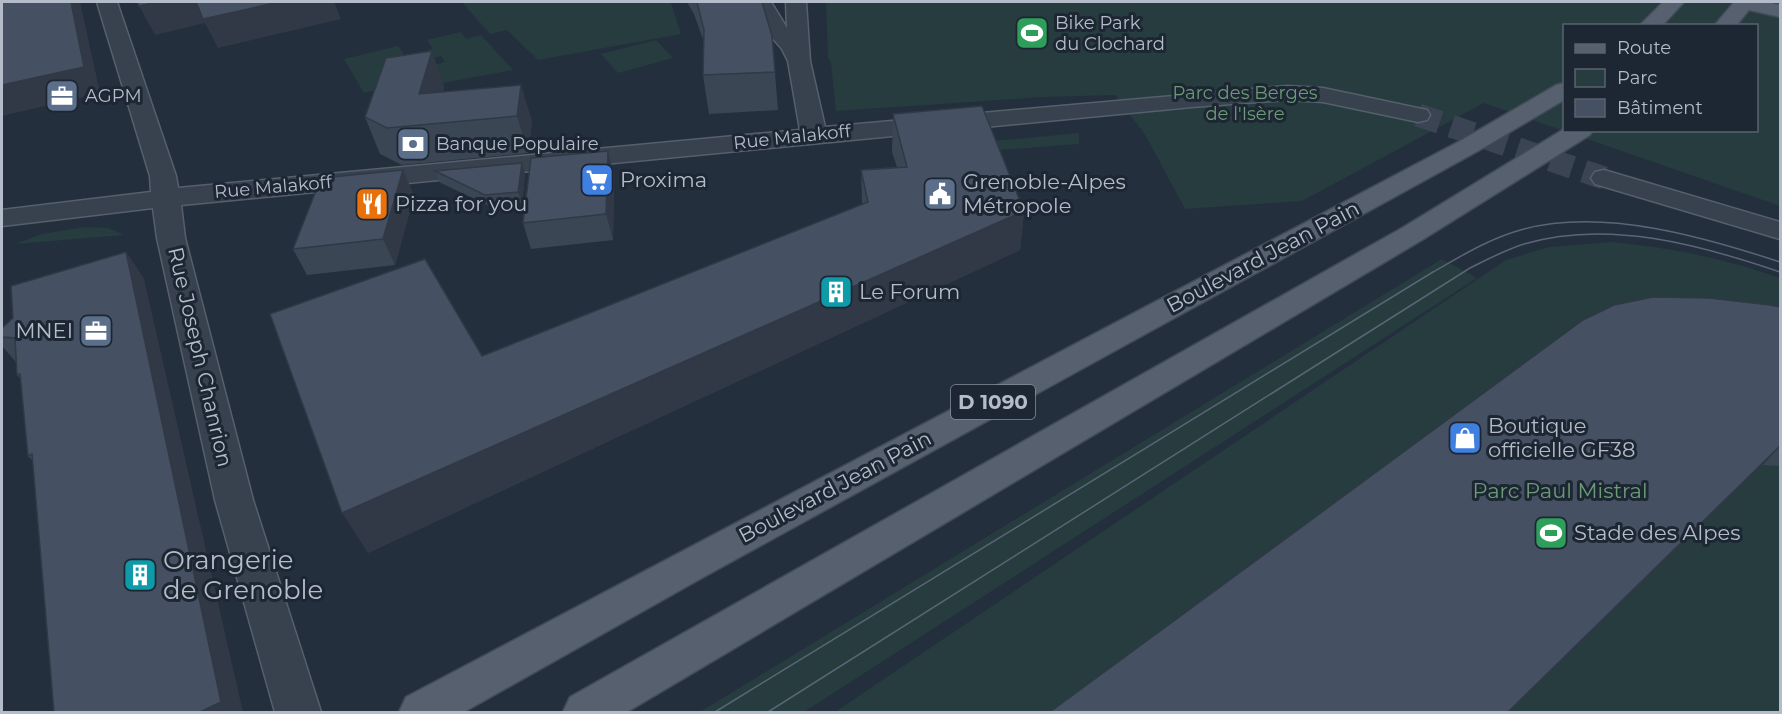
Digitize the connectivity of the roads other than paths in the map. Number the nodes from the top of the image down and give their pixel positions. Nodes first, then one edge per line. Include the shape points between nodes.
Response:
1 (107, 2) edge
2 (761, 2) edge
3 (780, 2) edge
4 (796, 2) edge
5 (1745, 2) edge
6 (1780, 11) edge
7 (1726, 24) edge
8 (795, 54) junction
9 (1563, 91) edge
10 (1418, 115) tunnel mouth
11 (1578, 132) edge
12 (814, 135) junction
13 (1604, 178) tunnel mouth
14 (165, 198) junction
15 (4, 218) edge
16 (1780, 231) edge
17 (298, 712) edge
18 (422, 712) edge
19 (586, 712) edge

1 - 14 street, Rue Joseph Chanrion via 163,176
2 - 8 street
3 - 8 street
4 - 8 street
5 - 6 main road
5 - 7 main road
8 - 12 street
9 - 18 main road, Boulevard Jean Pain / D 1090 via 1469,146
10 - 12 street, Rue Malakoff via 1343,98 1287,93
11 - 19 main road, D 1090 via 1401,240
12 - 14 street, Rue Malakoff
13 - 16 street
14 - 15 street, Rue Malakoff
14 - 17 street, Rue Joseph Chanrion via 234,500

